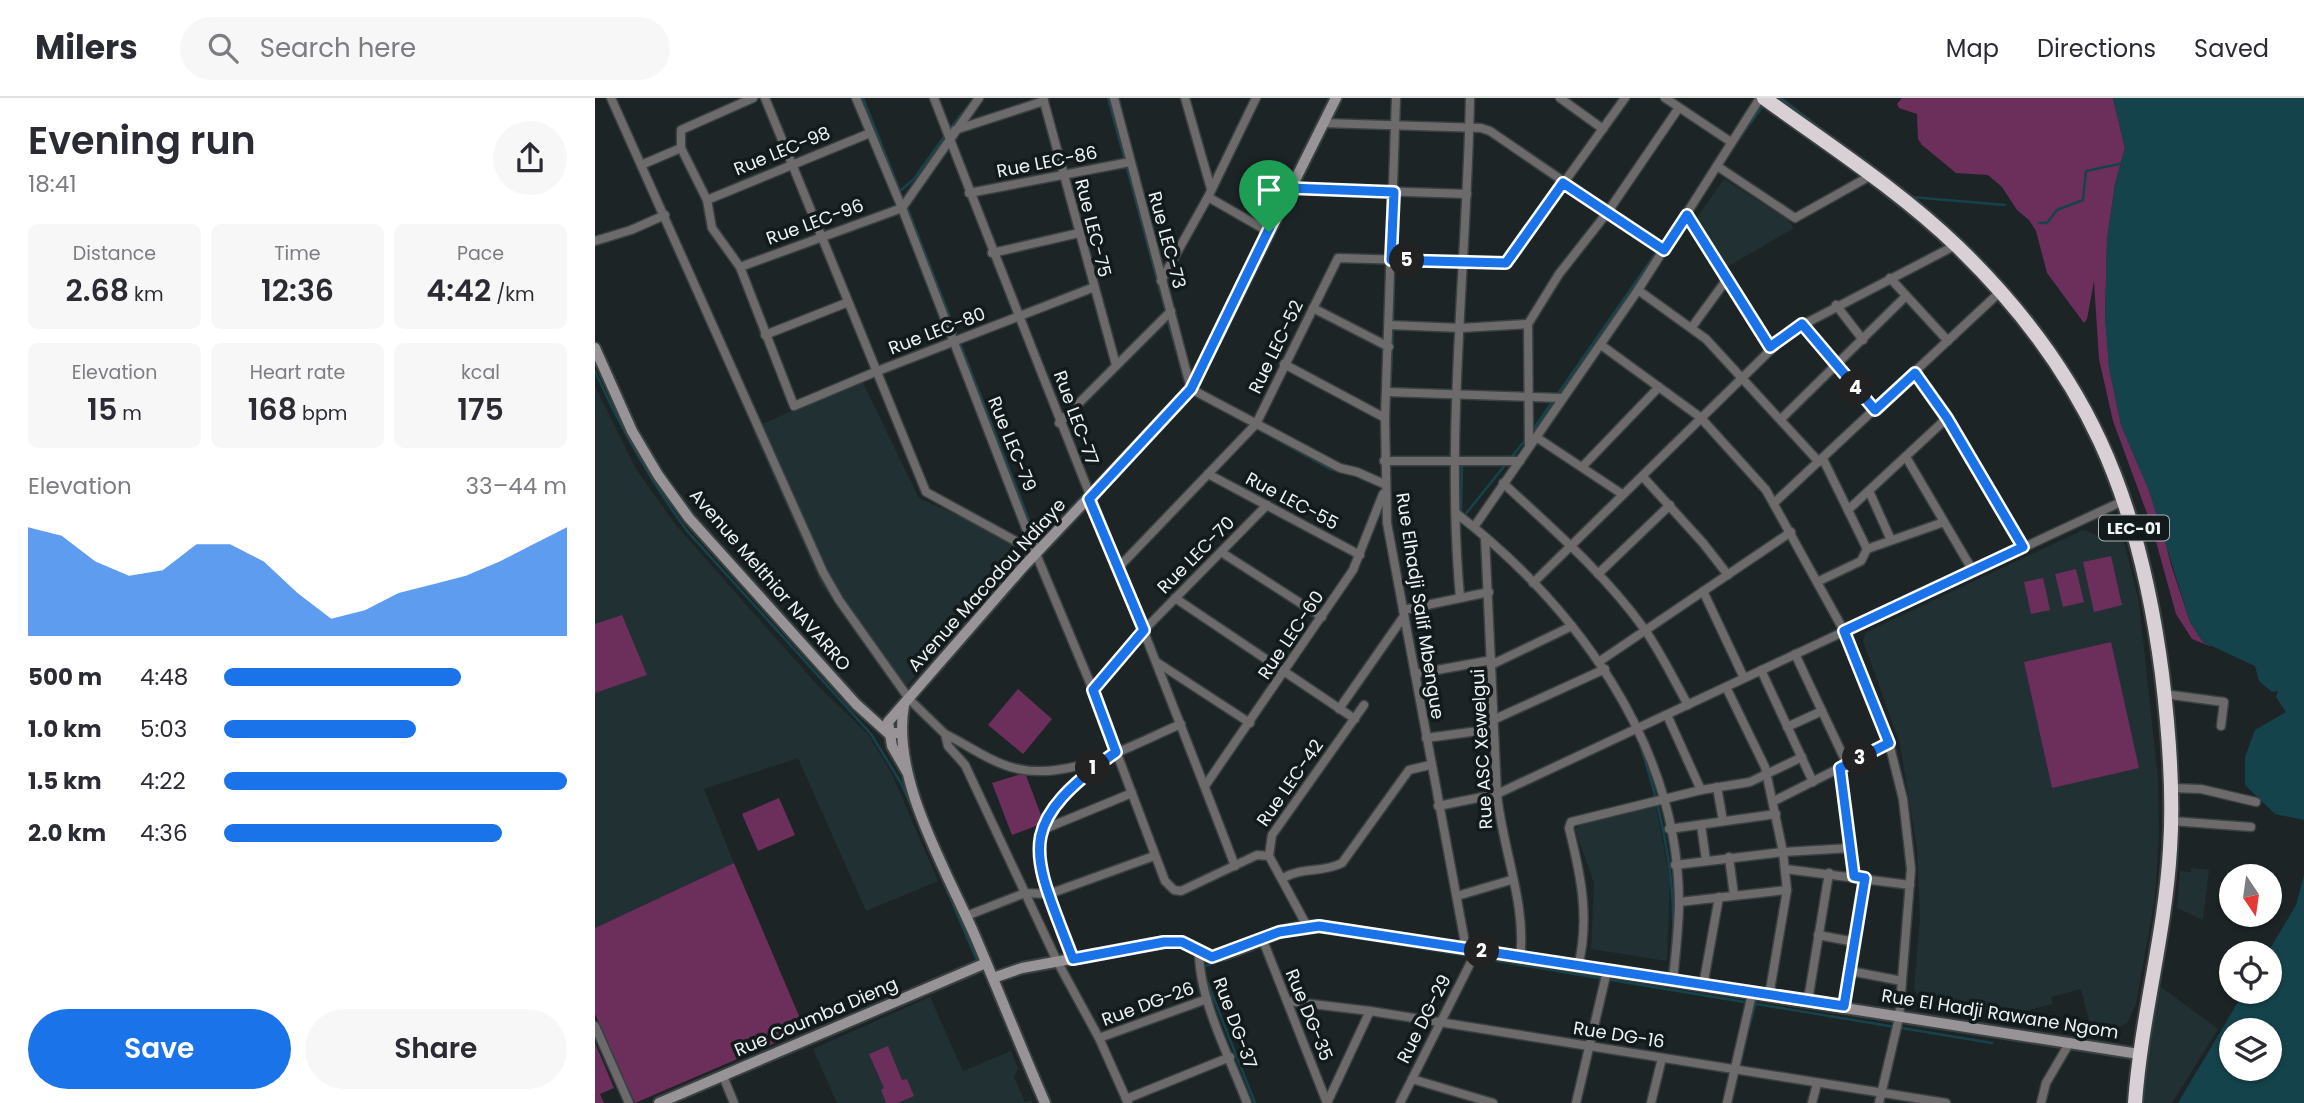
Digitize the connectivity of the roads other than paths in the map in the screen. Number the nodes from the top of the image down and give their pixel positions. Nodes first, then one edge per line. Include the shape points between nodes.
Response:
1 (623, 98) edge
2 (753, 98) edge
3 (765, 98) edge
4 (856, 98) edge
5 (934, 98) edge
6 (979, 98) edge
7 (1114, 98) edge
8 (1185, 98) edge
9 (1256, 98) edge
10 (1336, 98) edge
11 (1396, 98) edge
12 (1470, 98) edge
13 (1560, 98) edge
14 (1625, 98) edge
15 (1665, 98) edge
16 (1762, 98) edge
17 (1043, 99) edge
18 (612, 100) edge
19 (1678, 109) junction
20 (1323, 123) junction
21 (1395, 125) junction
22 (1470, 128) junction
23 (1603, 129) junction
24 (955, 130) junction
25 (870, 133) junction
26 (950, 140) junction
27 (1731, 142) junction
28 (681, 148) junction
29 (1130, 162) junction
30 (790, 163) junction
31 (641, 165) junction
32 (1717, 166) junction
33 (1063, 175) junction
34 (1870, 176) junction
35 (1563, 183) junction
36 (1289, 188) junction
37 (1394, 192) junction
38 (969, 193) junction
39 (1209, 193) junction
40 (1467, 194) junction
41 (707, 200) junction
42 (902, 208) junction
43 (1607, 213) junction
44 (664, 215) junction
45 (1687, 215) junction
46 (1269, 232) junction
47 (1079, 233) junction
48 (821, 235) junction
49 (595, 241) edge
50 (1956, 245) junction
51 (1664, 250) junction
52 (992, 253) junction
53 (1391, 260) junction
54 (1464, 262) junction
55 (740, 267) junction
56 (1890, 278) junction
57 (1727, 279) junction
58 (1161, 281) junction
59 (1092, 288) junction
60 (1638, 290) junction
61 (2001, 291) junction
62 (1906, 296) junction
63 (846, 303) junction
64 (1836, 305) junction
65 (1313, 308) junction
66 (1171, 311) junction
67 (1018, 317) junction
68 (1528, 324) junction
69 (1802, 324) junction
70 (1389, 326) junction
71 (1692, 327) junction
72 (1461, 328) junction
73 (765, 335) junction
74 (1863, 340) junction
75 (954, 341) junction
76 (1948, 341) junction
77 (1601, 345) junction
78 (1389, 347) junction
79 (1770, 347) junction
80 (595, 348) edge
81 (1284, 364) junction
82 (1115, 365) junction
83 (1837, 365) junction
84 (874, 372) junction
85 (1915, 373) junction
86 (1741, 376) junction
87 (1659, 387) junction
88 (1191, 389) junction
89 (1387, 392) junction
90 (1459, 394) junction
91 (1528, 397) junction
92 (1562, 398) junction
93 (1875, 410) junction
94 (1700, 417) junction
95 (1385, 418) junction
96 (1947, 418) junction
97 (1780, 419) junction
98 (1059, 423) junction
99 (1256, 424) junction
100 (1536, 437) junction
101 (1529, 449) junction
102 (1906, 457) junction
103 (1457, 459) junction
104 (1821, 460) junction
105 (1384, 461) junction
106 (1520, 461) junction
107 (1583, 466) junction
108 (1209, 474) junction
109 (1644, 478) junction
110 (1503, 484) junction
111 (1384, 488) junction
112 (1869, 491) junction
113 (1622, 494) junction
114 (1089, 499) junction
115 (2125, 499) junction
116 (1775, 503) junction
117 (1267, 505) junction
118 (1670, 505) junction
119 (1848, 510) junction
120 (1456, 513) junction
121 (1944, 522) junction
122 (1474, 527) junction
123 (1791, 532) junction
124 (1485, 537) junction
125 (1891, 540) junction
126 (1570, 545) junction
127 (2023, 547) junction
128 (1035, 548) junction
129 (1867, 549) junction
130 (1221, 552) junction
131 (1360, 555) junction
132 (1119, 568) junction
133 (1973, 571) junction
134 (1598, 574) junction
135 (1728, 575) junction
136 (1819, 581) junction
137 (1533, 583) junction
138 (1703, 591) junction
139 (1489, 592) junction
140 (1460, 597) junction
141 (1175, 598) junction
142 (1403, 613) junction
143 (1322, 617) junction
144 (1572, 626) junction
145 (1144, 630) junction
146 (1645, 630) junction
147 (1844, 631) junction
148 (1794, 654) junction
149 (1492, 662) junction
150 (1158, 663) junction
151 (1602, 665) junction
152 (1761, 670) junction
153 (1284, 671) junction
154 (1415, 674) junction
155 (1744, 678) junction
156 (1726, 687) junction
157 (1093, 690) junction
158 (2164, 694) junction
159 (907, 703) junction
160 (1364, 705) dead end
161 (1688, 705) junction
162 (1339, 709) junction
163 (1822, 711) junction
164 (1667, 715) junction
165 (1355, 719) junction
166 (1250, 723) junction
167 (1181, 724) junction
168 (1493, 725) junction
169 (2221, 726) dead end
170 (1787, 727) junction
171 (888, 728) junction
172 (1637, 728) junction
173 (900, 729) junction
174 (945, 734) junction
175 (1426, 738) junction
176 (1889, 743) junction
177 (1116, 752) junction
178 (1802, 757) junction
179 (1430, 765) junction
180 (1844, 766) junction
181 (907, 772) junction
182 (1767, 775) junction
183 (1813, 782) junction
184 (1205, 786) junction
185 (1717, 787) junction
186 (2171, 788) junction
187 (1701, 790) junction
188 (1132, 793) junction
189 (1497, 794) junction
190 (1665, 798) junction
191 (1774, 801) junction
192 (2256, 802) dead end
193 (1438, 806) junction
194 (1776, 814) junction
195 (1723, 821) junction
196 (2172, 821) junction
197 (1701, 825) junction
198 (2251, 827) dead end
199 (1669, 829) junction
200 (1042, 830) junction
201 (1851, 848) junction
202 (1783, 852) junction
203 (1154, 856) junction
204 (1269, 856) junction
205 (1729, 857) junction
206 (1706, 860) junction
207 (1675, 865) junction
208 (1235, 866) junction
209 (1785, 869) junction
210 (1829, 873) junction
211 (1854, 876) junction
212 (1283, 878) junction
213 (1865, 878) junction
214 (1511, 880) junction
215 (1164, 881) joint
216 (1910, 885) junction
217 (1787, 890) junction
218 (1025, 893) junction
219 (1049, 894) junction
220 (1734, 895) junction
221 (1457, 896) junction
222 (1719, 897) junction
223 (1679, 902) junction
224 (966, 916) junction
225 (1307, 926) junction
226 (1818, 935) junction
227 (1262, 938) junction
228 (1854, 942) junction
229 (1472, 949) junction
230 (1199, 952) junction
231 (1520, 958) junction
232 (1073, 959) junction
233 (1057, 961) junction
234 (986, 963) junction
235 (1578, 967) junction
236 (1607, 971) junction
237 (1850, 971) junction
238 (993, 978) junction
239 (1902, 981) junction
240 (1673, 982) junction
241 (1703, 986) junction
242 (1752, 994) junction
243 (1769, 996) junction
244 (1207, 999) junction
245 (1808, 1000) junction
246 (1287, 1001) junction
247 (1844, 1006) junction
248 (1370, 1011) junction
249 (1899, 1018) junction
250 (1440, 1022) junction
251 (595, 1026) edge
252 (1098, 1038) junction
253 (2070, 1042) junction
254 (1588, 1045) junction
255 (2139, 1054) junction
256 (1230, 1057) junction
257 (1663, 1058) junction
258 (1735, 1071) junction
259 (723, 1076) junction
260 (1412, 1079) junction
261 (1817, 1084) junction
262 (1883, 1092) junction
263 (1127, 1101) edge
264 (629, 1103) edge
265 (659, 1103) edge
266 (734, 1103) edge
267 (1045, 1103) edge
268 (1247, 1103) edge
269 (1327, 1103) edge
270 (1400, 1103) edge
271 (1493, 1103) edge
272 (1576, 1103) edge
273 (1651, 1103) edge
274 (1727, 1103) edge
275 (1812, 1103) edge
276 (1879, 1103) edge
277 (1946, 1103) edge
278 (2041, 1103) edge
279 (2135, 1103) edge

1 - 18 street
2 - 28 street via 681,130
3 - 30 street
4 - 25 street, Rue LEC-79
5 - 26 street, Rue LEC-77
6 - 24 street
7 - 29 street, Rue LEC-73
8 - 39 street
9 - 39 street
10 - 20 street, Avenue Macodou Ndiaye
11 - 21 street, Rue Elhadji Salif Mbengue
12 - 22 street
13 - 23 street
14 - 23 street
15 - 19 street
16 - 27 street
16 - 34 highway, LEC-01
17 - 24 street
17 - 33 street, Rue LEC-75
18 - 31 street
19 - 27 street
19 - 43 street
20 - 21 street
20 - 36 street, Avenue Macodou Ndiaye
21 - 22 street
21 - 37 street, Rue Elhadji Salif Mbengue
22 - 35 street via 1500,137
22 - 40 street
23 - 35 street
24 - 26 street
25 - 30 street, Rue LEC-98
25 - 42 street, Rue LEC-79
26 - 38 street, Rue LEC-77
26 - 42 street
27 - 32 street
28 - 31 street
28 - 41 street
29 - 33 street, Rue LEC-86
29 - 58 street, Rue LEC-73
30 - 41 street, Rue LEC-98
30 - 48 street
31 - 44 street
32 - 34 street via 1795,218
32 - 45 street
33 - 38 street, Rue LEC-86
33 - 47 street, Rue LEC-75
34 - 50 highway, LEC-01
35 - 43 street
35 - 54 street, Rue LEC-52 via 1506,263
36 - 37 street
36 - 46 street, Avenue Macodou Ndiaye
37 - 40 street
37 - 53 street, Rue Elhadji Salif Mbengue
38 - 52 street, Rue LEC-77
39 - 46 street
39 - 58 street
40 - 54 street
41 - 55 street via 712,228
42 - 48 street, Rue LEC-96
42 - 75 street, Rue LEC-79
43 - 51 street
43 - 68 street via 1559,274
44 - 49 street
44 - 159 street via 823,572
45 - 51 street
45 - 57 street
46 - 88 street, Avenue Macodou Ndiaye
47 - 52 street
47 - 59 street, Rue LEC-75
48 - 55 street, Rue LEC-96
48 - 63 street
50 - 56 street
50 - 61 highway, LEC-01
51 - 60 street
52 - 67 street, Rue LEC-77
53 - 54 street, Rue LEC-52
53 - 65 street, Rue LEC-52 via 1338,258
53 - 70 street, Rue Elhadji Salif Mbengue
54 - 72 street
55 - 73 street
56 - 62 street
56 - 64 street
57 - 71 street
57 - 79 street
58 - 66 street, Rue LEC-73
59 - 67 street, Rue LEC-80
59 - 82 street, Rue LEC-75
60 - 71 street
60 - 77 street
61 - 76 street
61 - 115 highway, LEC-01 via 2041,338 2073,388
62 - 74 street
62 - 76 street
63 - 73 street
63 - 84 street
64 - 69 street
64 - 74 street
65 - 78 street
65 - 81 street, Rue LEC-52
66 - 82 street
66 - 88 street, Rue LEC-73
67 - 75 street, Rue LEC-80
67 - 98 street, Rue LEC-77
68 - 72 street
68 - 91 street
69 - 79 street
69 - 83 street
70 - 72 street
70 - 78 street, Rue Elhadji Salif Mbengue
71 - 86 street
72 - 90 street
73 - 84 street, Rue LEC-80 via 795,406
74 - 83 street
75 - 84 street, Rue LEC-80
75 - 128 street, Rue LEC-79
76 - 85 street
77 - 87 street
77 - 92 street
78 - 89 street, Rue Elhadji Salif Mbengue
79 - 86 street
80 - 171 street, Avenue Melthior NAVARRO via 632,431 678,503 870,718
81 - 95 street
81 - 99 street, Rue LEC-52
82 - 98 street
83 - 93 street
83 - 97 street
84 - 128 street via 926,492
85 - 93 street
85 - 96 street
86 - 94 street
86 - 97 street
87 - 94 street
87 - 107 street
88 - 99 street
88 - 114 street, Avenue Macodou Ndiaye
89 - 90 street
89 - 95 street, Rue Elhadji Salif Mbengue
90 - 91 street
90 - 103 street
91 - 92 street
91 - 101 street
92 - 100 street
93 - 104 street
94 - 109 street
94 - 116 street
95 - 105 street, Rue Elhadji Salif Mbengue
96 - 102 street
96 - 127 street
97 - 104 street
98 - 114 street, Rue LEC-77
99 - 108 street, Rue LEC-52
99 - 111 street
100 - 101 street
100 - 107 street
101 - 106 street
102 - 112 street
102 - 121 street
103 - 105 street
103 - 106 street
103 - 120 street
104 - 116 street
104 - 119 street
105 - 111 street, Rue Elhadji Salif Mbengue
106 - 110 street
107 - 113 street
108 - 117 street, Rue LEC-55
108 - 132 street, Rue LEC-52
109 - 113 street
109 - 118 street
110 - 122 street
110 - 126 street
111 - 131 street, Rue LEC-60
111 - 142 street, Rue Elhadji Salif Mbengue
112 - 119 street
112 - 125 street
113 - 126 street
114 - 128 street, Avenue Macodou Ndiaye
114 - 132 street, Rue LEC-77
115 - 127 street
115 - 158 highway, LEC-01 via 2146,569
116 - 123 street
117 - 130 street, Rue LEC-70
117 - 131 street, Rue LEC-55
118 - 134 street
118 - 135 street
119 - 129 street
120 - 122 street
120 - 140 street
121 - 125 street
121 - 133 street
122 - 124 street
123 - 135 street
123 - 136 street
124 - 137 street
124 - 139 street, Rue ASC Xewelgui
125 - 129 street
126 - 134 street
126 - 137 street
127 - 133 street
128 - 157 street, Rue LEC-79
128 - 159 street, Avenue Macodou Ndiaye
129 - 136 street via 1861,561
130 - 141 street, Rue LEC-70
130 - 143 street
131 - 143 street, Rue LEC-60
132 - 145 street, Rue LEC-77
133 - 147 street
134 - 146 street
135 - 138 street
136 - 147 street
137 - 144 street
138 - 146 street
138 - 155 street
139 - 140 street
139 - 149 street, Rue ASC Xewelgui
140 - 142 street
141 - 145 street, Rue LEC-70
141 - 153 street
142 - 154 street, Rue Elhadji Salif Mbengue
142 - 162 street
143 - 153 street, Rue LEC-60
144 - 149 street
144 - 151 street
145 - 150 street, Rue LEC-77
145 - 157 street, Rue LEC-70
146 - 151 street
146 - 161 street
147 - 148 street
147 - 176 street
148 - 152 street
148 - 163 street
149 - 154 street
149 - 168 street, Rue ASC Xewelgui
150 - 166 street
150 - 167 street, Rue LEC-77
151 - 168 street
151 - 172 street
152 - 155 street
152 - 170 street
153 - 162 street
153 - 166 street, Rue LEC-60
154 - 175 street, Rue Elhadji Salif Mbengue
155 - 156 street
156 - 161 street
156 - 182 street
157 - 177 street, Rue LEC-79
158 - 169 street via 2224,702
158 - 186 highway, LEC-01
159 - 171 street, Avenue Macodou Ndiaye
159 - 173 street
159 - 174 street
160 - 165 street, Rue LEC-42
161 - 164 street
162 - 165 street
163 - 170 street
163 - 180 street
164 - 172 street
164 - 187 street
165 - 204 street, Rue LEC-42 via 1272,835
166 - 184 street, Rue LEC-60
167 - 177 street
167 - 184 street, Rue LEC-77
168 - 175 street
168 - 189 street, Rue ASC Xewelgui
170 - 178 street
171 - 173 street
171 - 181 street
172 - 189 street
172 - 190 street
173 - 181 street
174 - 177 street via 999,764 1020,769 1063,768
174 - 218 street via 948,746 965,765
175 - 179 street, Rue Elhadji Salif Mbengue
176 - 180 street
176 - 216 street via 1906,823
177 - 188 street, Rue LEC-79
177 - 200 street via 1074,782 1052,808
178 - 182 street
178 - 183 street
179 - 193 street, Rue Elhadji Salif Mbengue
179 - 212 street via 1409,770 1342,863
180 - 183 street
180 - 201 street
181 - 224 street
182 - 185 street
182 - 191 street
183 - 191 street
184 - 208 street, Rue LEC-77
185 - 187 street
185 - 195 street
186 - 192 street via 2201,789
186 - 196 highway, LEC-01
187 - 190 street
188 - 200 street
188 - 203 street, Rue LEC-79
189 - 193 street
189 - 214 street, Rue ASC Xewelgui
190 - 199 street
190 - 235 street via 1571,822 1585,898
191 - 194 street
193 - 221 street, Rue Elhadji Salif Mbengue
194 - 195 street
194 - 202 street
195 - 197 street
196 - 198 street
196 - 255 highway, LEC-01 via 2166,904
197 - 199 street
197 - 206 street
199 - 207 street
200 - 219 street via 1039,863
201 - 202 street
201 - 211 street
202 - 205 street
202 - 209 street
203 - 215 street, Rue LEC-79
203 - 219 street
204 - 208 street, Rue LEC-42 via 1257,855
204 - 212 street
205 - 206 street
205 - 220 street
206 - 207 street
207 - 223 street
208 - 215 street, Rue LEC-42 via 1181,891
209 - 210 street
209 - 217 street
210 - 211 street
210 - 226 street
211 - 213 street
212 - 225 street
213 - 216 street
213 - 228 street
214 - 221 street
214 - 231 street, Rue ASC Xewelgui via 1522,930
216 - 239 street
217 - 220 street
217 - 243 street
218 - 219 street
218 - 224 street
218 - 233 street
219 - 232 street
220 - 222 street
221 - 229 street, Rue Elhadji Salif Mbengue
222 - 223 street
222 - 241 street
223 - 240 street
224 - 234 street
225 - 227 street, Rue El Hadji Rawane Ngom
225 - 229 street, Rue El Hadji Rawane Ngom
226 - 228 street
226 - 245 street
227 - 230 street, Rue El Hadji Rawane Ngom via 1212,957
227 - 246 street, Rue DG-35
228 - 237 street
229 - 231 street, Rue El Hadji Rawane Ngom
229 - 250 street, Rue DG-29
230 - 232 street, Rue El Hadji Rawane Ngom via 1182,942 1164,942
230 - 244 street, Rue DG-37
231 - 235 street, Rue El Hadji Rawane Ngom
232 - 233 street, Rue El Hadji Rawane Ngom
233 - 238 street, Rue El Hadji Rawane Ngom
233 - 252 street
234 - 238 street
234 - 259 street, Rue Coumba Dieng
235 - 236 street, Rue El Hadji Rawane Ngom
236 - 240 street, Rue El Hadji Rawane Ngom
236 - 254 street
237 - 239 street
237 - 247 street
238 - 267 street
239 - 249 street
240 - 241 street, Rue El Hadji Rawane Ngom
241 - 242 street, Rue El Hadji Rawane Ngom
242 - 243 street, Rue El Hadji Rawane Ngom
242 - 258 street
243 - 245 street, Rue El Hadji Rawane Ngom
244 - 252 street, Rue DG-26
244 - 256 street, Rue DG-37
245 - 247 street, Rue El Hadji Rawane Ngom
246 - 248 street, Rue DG-16
246 - 269 street, Rue DG-35
247 - 249 street, Rue El Hadji Rawane Ngom
248 - 250 street, Rue DG-16
248 - 269 street
249 - 253 street, Rue El Hadji Rawane Ngom
249 - 262 street
250 - 254 street, Rue DG-16
250 - 260 street, Rue DG-29
251 - 264 street
252 - 263 street
253 - 255 street, Rue El Hadji Rawane Ngom
253 - 278 street
254 - 257 street, Rue DG-16
254 - 272 street
255 - 279 highway, LEC-01
256 - 263 street
256 - 268 street, Rue DG-37
257 - 258 street, Rue DG-16
257 - 273 street
258 - 261 street, Rue DG-16
258 - 274 street
259 - 265 street, Rue Coumba Dieng
259 - 266 street
260 - 270 street, Rue DG-29
260 - 271 street
261 - 262 street, Rue DG-16
261 - 275 street
262 - 276 street
262 - 277 street, Rue DG-16

